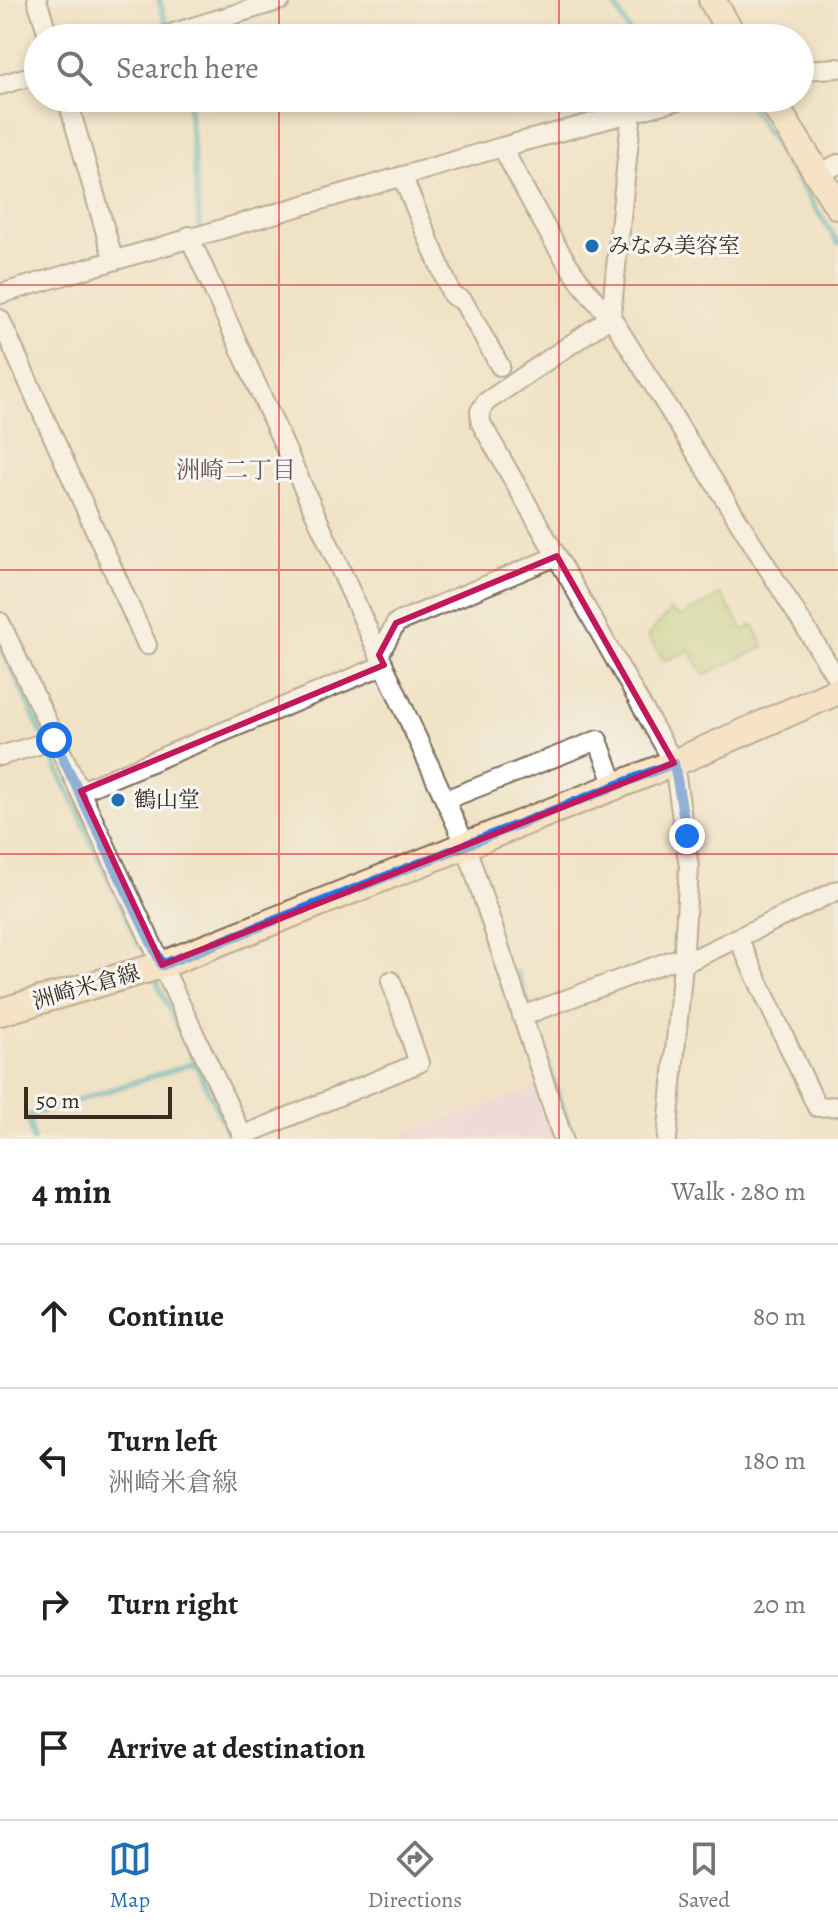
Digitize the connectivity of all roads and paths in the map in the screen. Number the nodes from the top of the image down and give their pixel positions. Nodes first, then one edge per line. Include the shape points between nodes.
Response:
1 (37, 0) edge
2 (281, 0) edge
3 (712, 0) edge
4 (45, 24) edge
5 (203, 24) edge
6 (726, 24) edge
7 (838, 68) edge
8 (814, 69) edge
9 (24, 78) edge
10 (0, 85) edge
11 (71, 112) edge
12 (625, 112) edge
13 (632, 112) edge
14 (781, 112) edge
15 (502, 147) junction
16 (828, 170) edge
17 (402, 176) junction
18 (838, 206) edge
19 (189, 236) junction
20 (113, 258) junction
21 (0, 294) edge
22 (611, 317) junction
23 (0, 319) edge
24 (500, 366) dead end
25 (557, 556) junction
26 (0, 622) edge
27 (147, 645) dead end
28 (382, 653) junction
29 (838, 680) edge
30 (838, 691) edge
31 (48, 741) junction
32 (0, 756) edge
33 (674, 763) junction
34 (615, 786) junction
35 (81, 791) junction
36 (449, 799) junction
37 (466, 846) junction
38 (838, 890) edge
39 (738, 938) junction
40 (683, 964) junction
41 (162, 965) junction
42 (391, 981) dead end
43 (1, 1009) edge
44 (528, 1014) junction
45 (838, 1106) edge
46 (243, 1137) edge
47 (563, 1139) edge
48 (667, 1139) edge

1 - 4 street
2 - 5 street
3 - 6 main road
7 - 8 street
9 - 10 street
11 - 20 street
12 - 15 street
13 - 22 street
14 - 16 main road
15 - 17 street
15 - 22 street via 596,303
16 - 18 main road
17 - 19 street
17 - 24 street via 452,295 463,301
19 - 20 street
19 - 28 street
20 - 21 street
22 - 25 street via 480,411 481,423
22 - 29 street
23 - 27 street
25 - 28 street via 396,623
25 - 33 street
26 - 31 street
28 - 35 street
28 - 36 street
30 - 33 main road, 洲崎米倉線
31 - 32 street
31 - 35 street
33 - 34 main road, 洲崎米倉線
33 - 40 street via 689,867
34 - 36 street via 598,740
34 - 37 main road, 洲崎米倉線
35 - 41 street
36 - 37 street
37 - 41 main road, 洲崎米倉線
37 - 44 street
38 - 39 street
39 - 40 street
39 - 45 street via 817,1107
40 - 44 street via 672,960
40 - 48 street
41 - 43 main road, 洲崎米倉線
41 - 46 street
42 - 46 street via 419,1063
44 - 47 street

